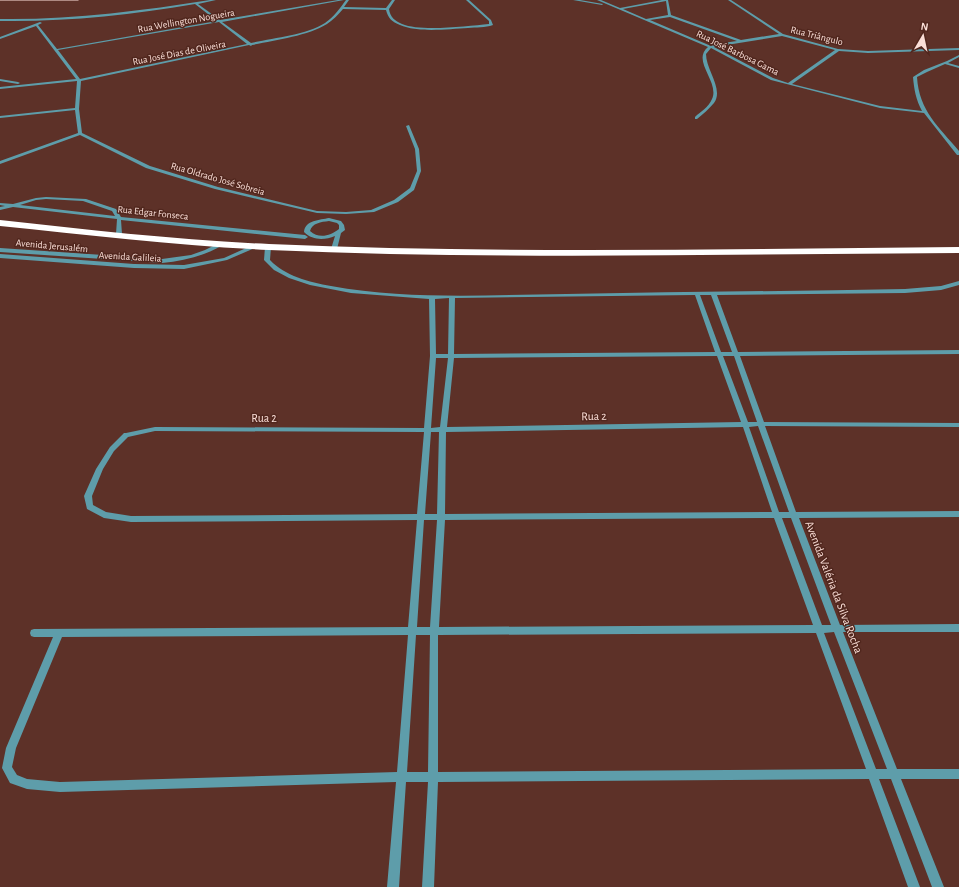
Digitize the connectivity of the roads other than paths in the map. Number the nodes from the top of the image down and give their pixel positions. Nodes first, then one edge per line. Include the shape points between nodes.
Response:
1 (215, 0) edge
2 (343, 0) edge
3 (348, 0) edge
4 (394, 0) edge
5 (468, 0) edge
6 (574, 0) edge
7 (598, 0) edge
8 (667, 0) edge
9 (728, 0) edge
10 (195, 3) junction
11 (610, 5) junction
12 (342, 8) junction
13 (387, 9) junction
14 (621, 9) junction
15 (670, 16) junction
16 (0, 20) edge
17 (646, 20) junction
18 (46, 21) junction
19 (219, 22) junction
20 (36, 24) junction
21 (782, 35) junction
22 (0, 38) edge
23 (742, 41) junction
24 (251, 45) junction
25 (711, 47) junction
26 (959, 49) edge
27 (55, 50) junction
28 (838, 50) junction
29 (936, 50) junction
30 (959, 56) edge
31 (954, 60) junction
32 (948, 64) junction
33 (959, 67) edge
34 (0, 80) edge
35 (79, 80) junction
36 (789, 84) junction
37 (25, 85) junction
38 (0, 88) edge
39 (77, 109) junction
40 (924, 112) junction
41 (0, 117) edge
42 (696, 118) dead end
43 (408, 126) dead end
44 (80, 134) junction
45 (958, 151) edge
46 (0, 163) edge
47 (0, 204) edge
48 (12, 205) junction
49 (0, 210) edge
50 (317, 212) junction
51 (346, 213) junction
52 (119, 218) junction
53 (0, 223) edge
54 (312, 223) junction
55 (342, 225) junction
56 (339, 233) junction
57 (119, 234) junction
58 (306, 234) junction
59 (221, 244) junction
60 (255, 246) junction
61 (268, 247) junction
62 (301, 248) junction
63 (334, 249) junction
64 (0, 250) edge
65 (959, 250) edge
66 (0, 256) edge
67 (959, 283) edge
68 (712, 293) junction
69 (697, 294) junction
70 (432, 296) junction
71 (452, 296) junction
72 (959, 352) edge
73 (719, 354) junction
74 (737, 354) junction
75 (433, 356) junction
76 (451, 356) junction
77 (745, 424) junction
78 (761, 424) junction
79 (959, 425) edge
80 (443, 429) junction
81 (427, 430) junction
82 (959, 514) edge
83 (777, 516) junction
84 (794, 516) junction
85 (421, 517) junction
86 (441, 517) junction
87 (959, 628) edge
88 (818, 630) junction
89 (837, 630) junction
90 (413, 631) junction
91 (434, 632) junction
92 (34, 633) dead end
93 (59, 634) junction
94 (895, 774) junction
95 (959, 774) edge
96 (874, 775) junction
97 (401, 777) junction
98 (433, 777) junction
99 (393, 887) edge
100 (428, 887) edge
101 (914, 887) edge
102 (938, 887) edge

1 - 10 street
2 - 19 street, Rua Wellington Nogueira
3 - 12 street, Rua José Dias de Oliveira
4 - 13 street
5 - 13 street via 491,25 410,27 398,24 388,14
6 - 11 street
7 - 11 street, Rua José Barbosa Gama
8 - 14 street
8 - 15 street
9 - 21 street, Rua Triângulo
10 - 18 street via 113,16
10 - 19 street
11 - 14 street, Rua José Barbosa Gama
12 - 13 street
12 - 24 street, Rua José Dias de Oliveira via 328,24 316,29
14 - 17 street, Rua José Barbosa Gama
15 - 17 street
15 - 23 street
16 - 18 street
17 - 25 street, Rua José Barbosa Gama
18 - 20 street
19 - 24 street
19 - 27 street, Rua Wellington Nogueira
20 - 22 street
20 - 27 street
21 - 23 street
21 - 28 street, Rua Triângulo
23 - 25 street
24 - 35 street, Rua José Dias de Oliveira
25 - 36 street, Rua José Barbosa Gama via 761,74
25 - 42 street via 706,53 705,67 716,89 715,98
26 - 29 street, Rua Triângulo
27 - 35 street
28 - 29 street, Rua Triângulo
28 - 36 street
29 - 31 street via 950,54
30 - 31 street
31 - 32 street
32 - 33 street
32 - 40 street via 914,77 914,86
34 - 37 street
35 - 37 street, Rua José Dias de Oliveira
35 - 39 street
36 - 40 street, Rua José Barbosa Gama via 880,107
37 - 38 street, Rua José Dias de Oliveira
39 - 41 street
39 - 44 street
40 - 45 street
43 - 51 street, Rua Oldrado José Sobreia via 417,149 419,171 412,189 396,201 372,211
44 - 46 street
44 - 50 street, Rua Oldrado José Sobreia via 148,167 217,188
47 - 48 street, Rua Edgar Fonseca
48 - 49 street
48 - 52 street, Rua Edgar Fonseca
48 - 52 street via 36,199 84,200 114,210
50 - 51 street, Rua Oldrado José Sobreia
50 - 54 street
51 - 55 street
52 - 57 street
52 - 58 street, Rua Edgar Fonseca
53 - 57 highway
54 - 55 street via 335,220
54 - 58 street
55 - 56 street
56 - 58 street, Rua Edgar Fonseca via 324,237
56 - 63 street
57 - 59 highway
58 - 62 street
59 - 60 highway
59 - 64 street, Avenida Jerusalém via 198,256 175,261 136,261
60 - 61 highway
60 - 66 street, Avenida Galileia via 225,259 184,267
61 - 62 highway
61 - 70 street via 268,260 275,268 292,277 322,286 363,292
62 - 63 highway
63 - 65 highway via 458,252
67 - 68 street via 941,288 905,290
68 - 69 street
68 - 74 street, Avenida Valéria da Silva Rocha
69 - 71 street
69 - 73 street
70 - 71 street
70 - 75 street
71 - 76 street
72 - 74 street
73 - 74 street
73 - 76 street
73 - 77 street
74 - 78 street, Avenida Valéria da Silva Rocha
75 - 76 street
75 - 81 street
76 - 80 street
77 - 78 street, Rua 2
77 - 80 street, Rua 2
77 - 83 street
78 - 79 street, Rua 2
78 - 84 street, Avenida Valéria da Silva Rocha
80 - 81 street, Rua 2
80 - 86 street
81 - 85 street
81 - 85 street, Rua 2 via 155,429 126,434 112,449 88,496 90,507 104,515 131,519
82 - 84 street
83 - 84 street
83 - 86 street
83 - 88 street
84 - 89 street, Avenida Valéria da Silva Rocha
85 - 86 street
85 - 90 street
86 - 91 street
87 - 89 street
88 - 89 street
88 - 91 street
88 - 96 street
89 - 94 street, Avenida Valéria da Silva Rocha
90 - 91 street
90 - 93 street
90 - 97 street
91 - 98 street
92 - 93 street
93 - 97 street via 11,748 7,768 14,779 27,784 60,787
94 - 95 street
94 - 96 street
94 - 102 street, Avenida Valéria da Silva Rocha
96 - 98 street
96 - 101 street
97 - 98 street
97 - 99 street
98 - 100 street

